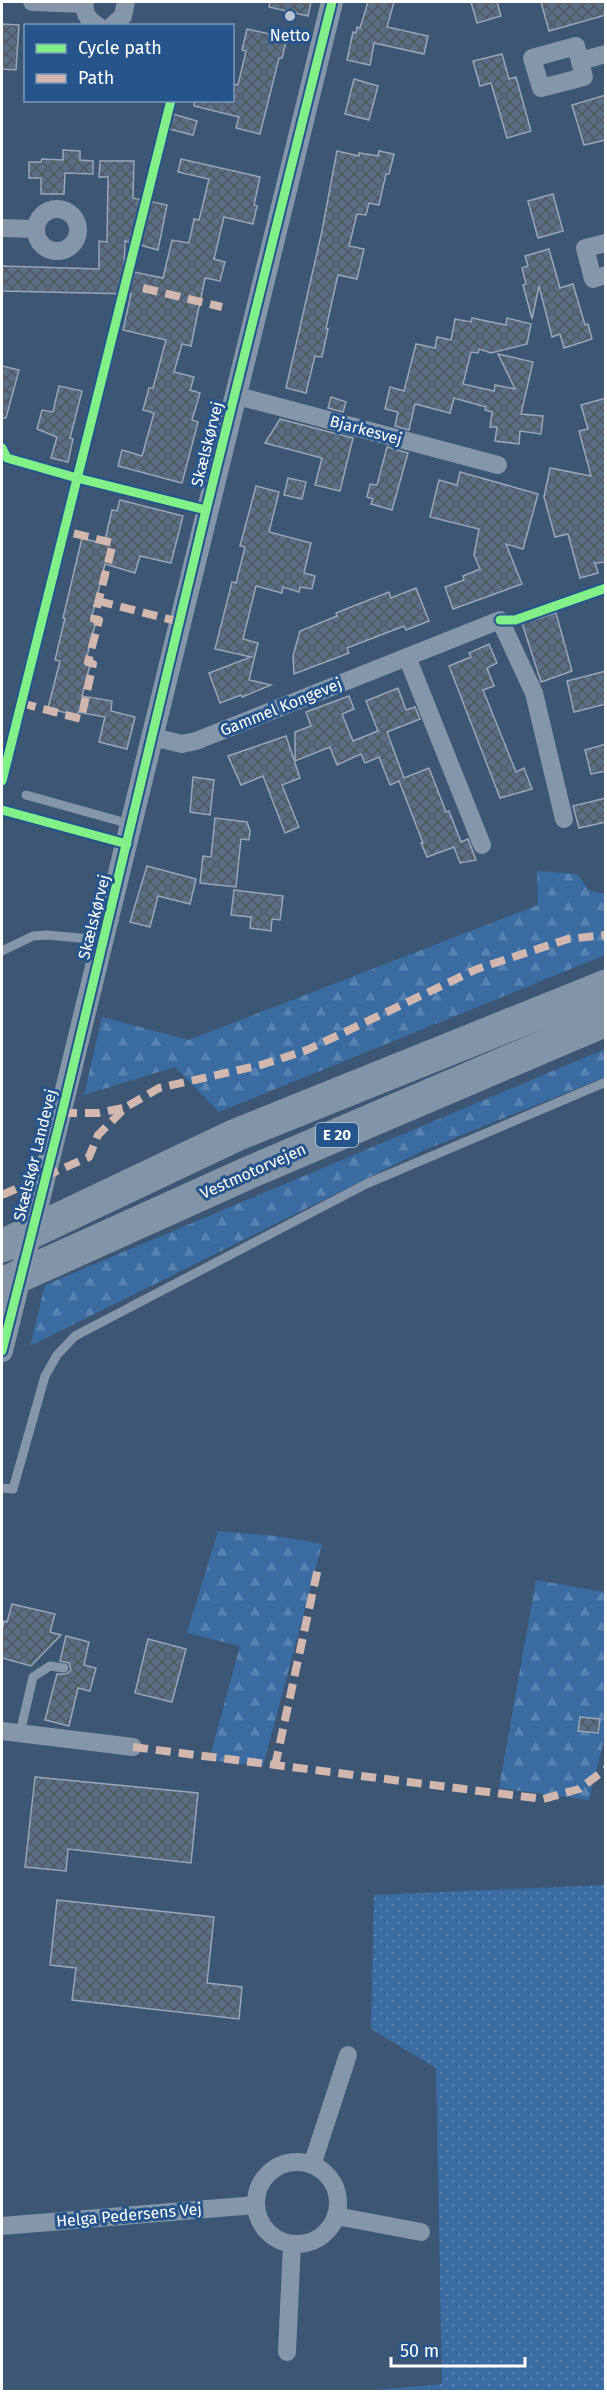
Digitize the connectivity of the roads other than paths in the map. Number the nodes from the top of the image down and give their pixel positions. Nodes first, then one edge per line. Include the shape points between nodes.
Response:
1 (32, 2) edge
2 (126, 2) edge
3 (332, 2) edge
4 (85, 3) edge
5 (96, 24) edge
6 (114, 24) edge
7 (606, 54) edge
8 (580, 61) dead end
9 (2, 228) edge
10 (36, 229) dead end
11 (606, 243) edge
12 (606, 275) edge
13 (234, 395) junction
14 (498, 465) dead end
15 (406, 657) junction
16 (153, 737) junction
17 (26, 795) dead end
18 (564, 819) dead end
19 (132, 825) junction
20 (482, 845) dead end
21 (104, 940) junction
22 (2, 951) edge
23 (606, 986) edge
24 (89, 1000) joint
25 (606, 1020) edge
26 (606, 1082) edge
27 (2, 1246) edge
28 (2, 1284) edge
29 (2, 1351) edge
30 (2, 1488) edge
31 (64, 1668) dead end
32 (2, 1731) edge
33 (20, 1733) junction
34 (133, 1747) dead end
35 (348, 2055) dead end
36 (312, 2165) junction
37 (256, 2205) junction
38 (336, 2216) junction
39 (2, 2226) edge
40 (421, 2232) dead end
41 (292, 2244) junction
42 (287, 2352) dead end

1 - 4 street
2 - 6 street via 123,16
3 - 13 street, Skælskørvej
4 - 5 street via 88,18
7 - 8 street
9 - 10 street
11 - 12 street via 585,248 593,279
13 - 14 street, Bjarkesvej
13 - 16 street, Skælskørvej
15 - 16 street, Gammel Kongevej via 196,741 182,744
15 - 18 street, Gammel Kongevej via 500,620 534,693
15 - 20 street
16 - 19 street, Skælskørvej
17 - 19 lane
19 - 21 street, Skælskørvej
21 - 22 lane via 33,936
21 - 24 street, Skælskørvej
23 - 27 highway, E 20 via 236,1135
24 - 29 street, Skælskør Landevej, bridge
25 - 28 highway, Vestmotorvejen / E 20 via 248,1173
26 - 30 lane via 366,1184 75,1336 57,1354 45,1376 13,1489
31 - 33 lane via 50,1666 33,1677
32 - 33 street
33 - 34 street
35 - 36 street
36 - 37 street via 292,2163 273,2170 260,2185
36 - 38 street via 332,2181 338,2198
37 - 39 street, Helga Pedersens Vej
37 - 41 street via 267,2231
38 - 40 street
38 - 41 street via 319,2238
41 - 42 street

